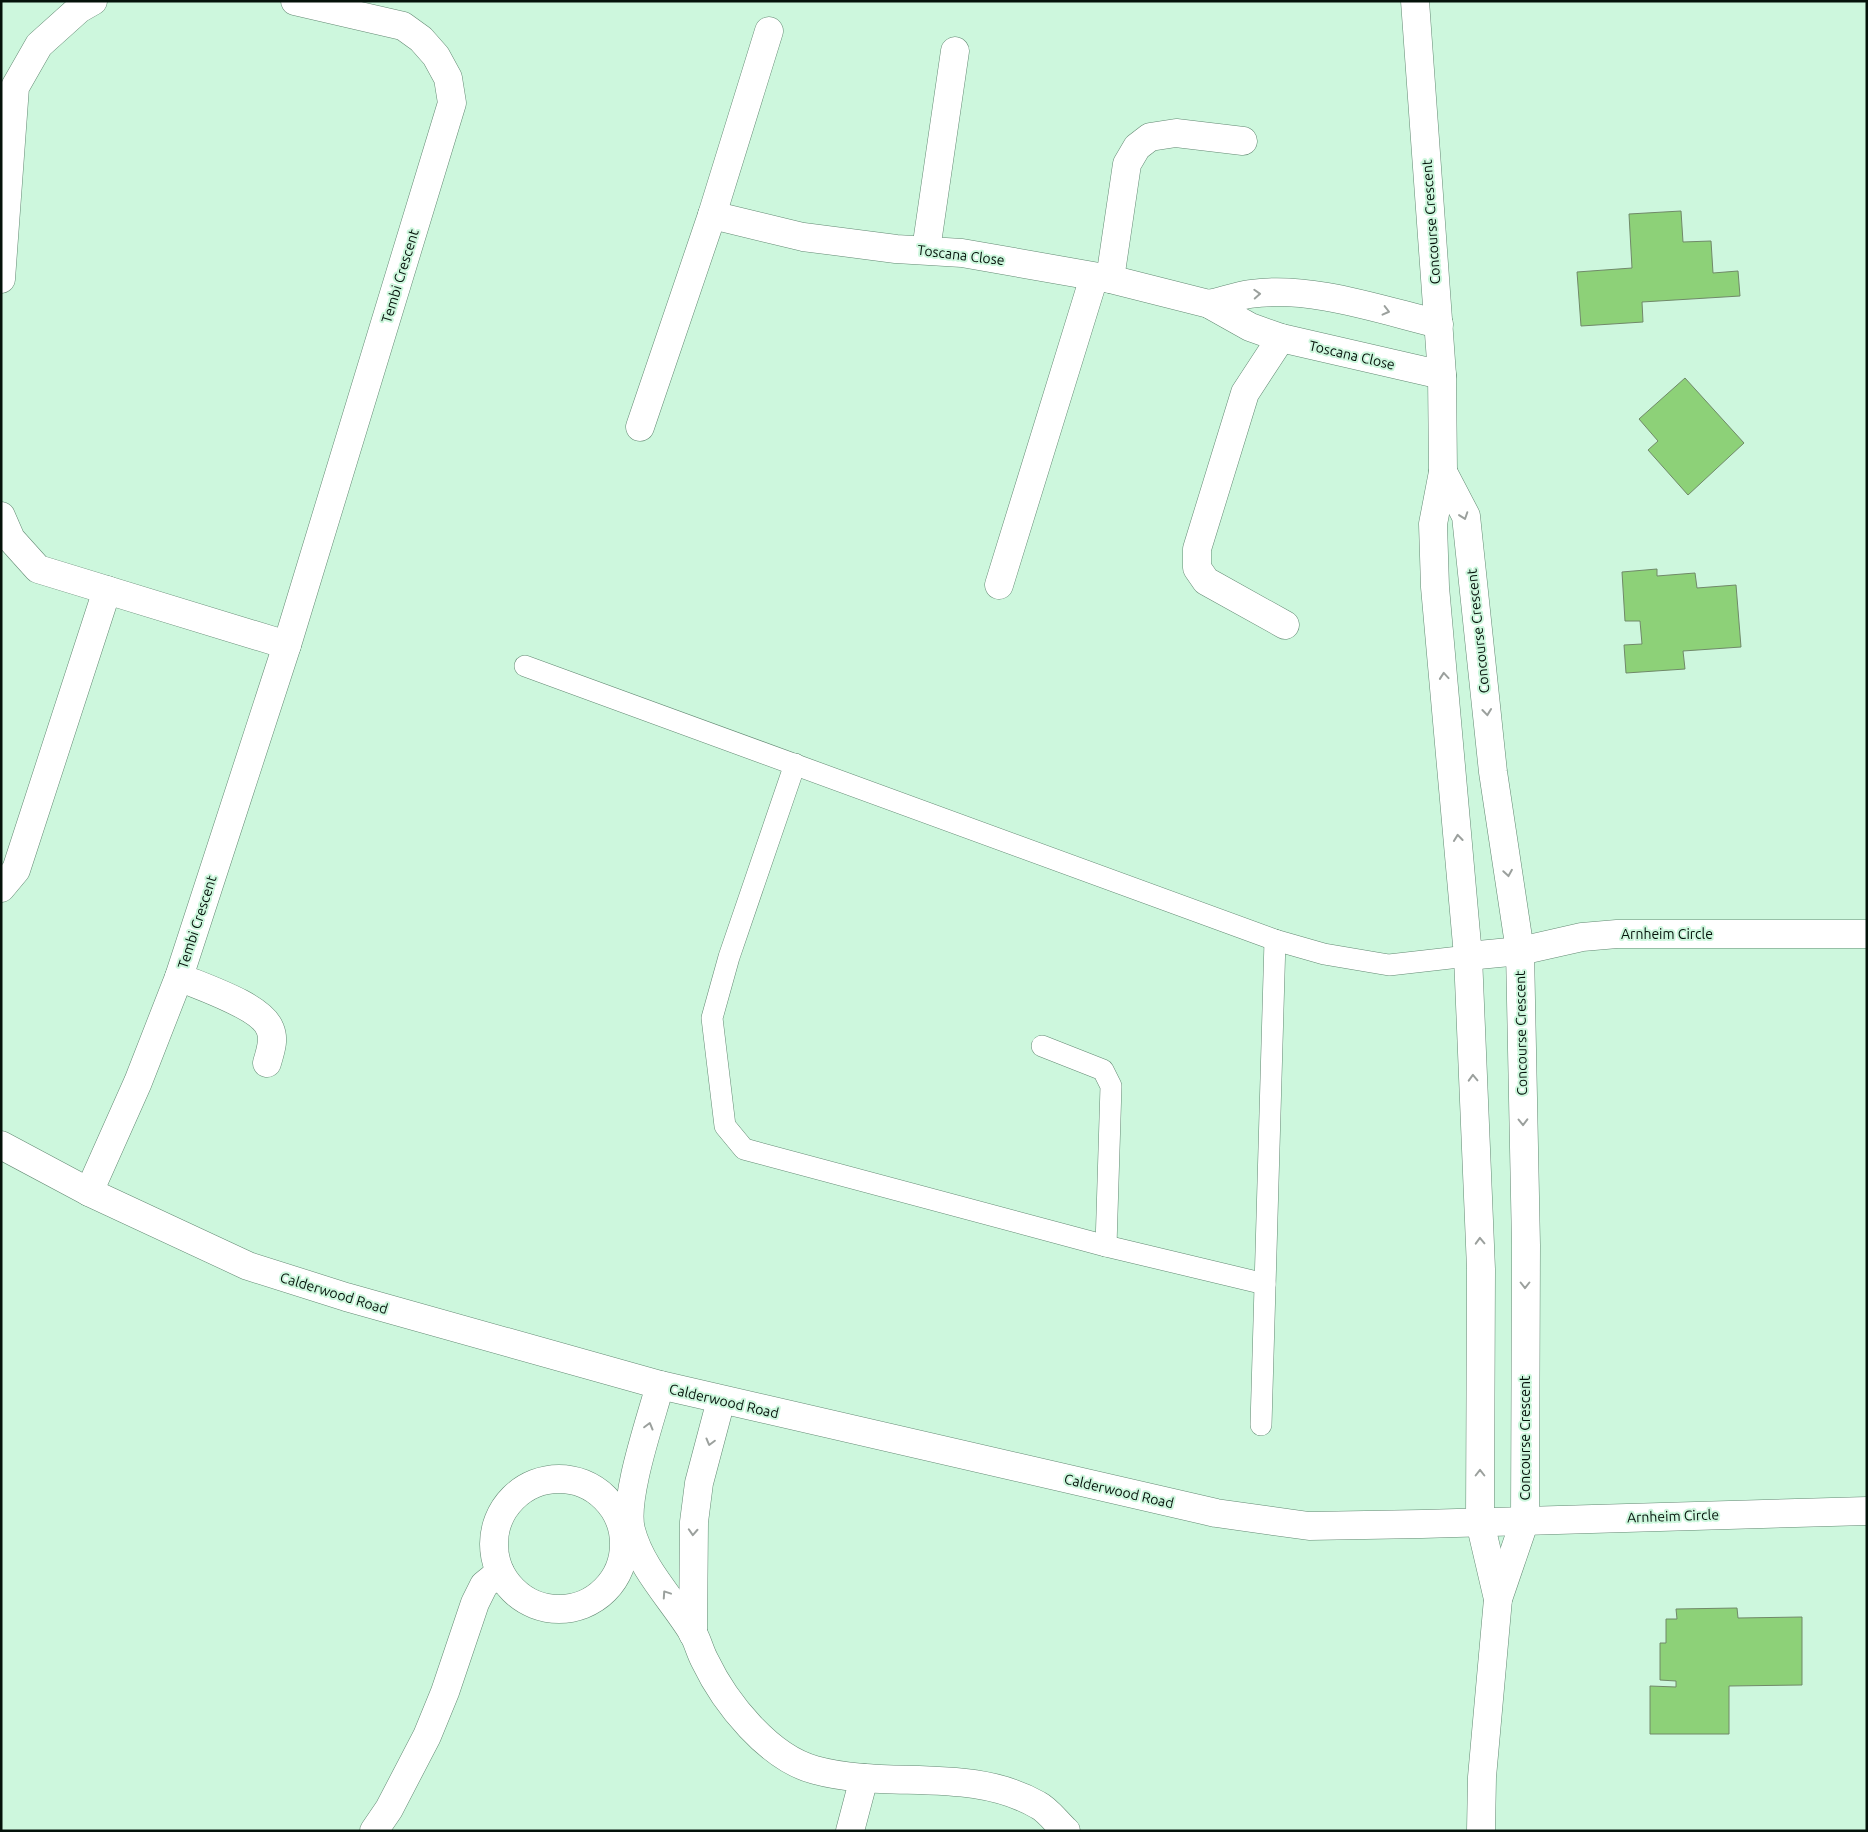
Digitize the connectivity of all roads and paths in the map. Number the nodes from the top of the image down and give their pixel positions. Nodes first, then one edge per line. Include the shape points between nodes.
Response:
1 (93, 1) edge
2 (295, 1) edge
3 (1415, 1) edge
4 (769, 31) dead end
5 (955, 52) dead end
6 (1242, 141) dead end
7 (712, 215) junction
8 (926, 250) junction
9 (1102, 278) junction
10 (1, 279) edge
11 (1209, 304) junction
12 (1439, 324) junction
13 (1281, 338) junction
14 (1442, 375) junction
15 (640, 427) dead end
16 (1443, 472) junction
17 (1, 516) edge
18 (998, 585) dead end
19 (107, 590) junction
20 (1285, 625) dead end
21 (287, 645) junction
22 (526, 666) dead end
23 (795, 764) junction
24 (1, 888) edge
25 (1867, 934) edge
26 (1275, 940) junction
27 (1520, 951) junction
28 (1468, 956) junction
29 (179, 977) junction
30 (1042, 1046) dead end
31 (267, 1063) dead end
32 (1, 1145) edge
33 (89, 1192) junction
34 (1106, 1246) junction
35 (1265, 1284) junction
36 (660, 1386) junction
37 (721, 1400) junction
38 (1261, 1426) dead end
39 (1867, 1511) edge
40 (1525, 1520) junction
41 (1480, 1522) junction
42 (627, 1530) junction
43 (500, 1572) junction
44 (1498, 1599) junction
45 (693, 1634) junction
46 (864, 1778) junction
47 (374, 1831) edge
48 (850, 1831) edge
49 (1066, 1831) edge
50 (1481, 1831) edge

1 - 10 street via 79,9 39,45 16,87
2 - 21 street, Tembi Crescent via 403,26 436,56 448,78 452,103
3 - 12 street, Concourse Crescent
4 - 7 street
5 - 8 street
6 - 9 street via 1176,133 1150,137 1137,147 1127,164
7 - 8 street, Toscana Close via 804,237
7 - 15 street
8 - 9 street, Toscana Close
9 - 11 street, Toscana Close
9 - 18 street
11 -> 12 street, Toscana Close via 1252,294 1293,293 1339,300
11 - 13 street, Toscana Close via 1250,327
12 - 14 street, Concourse Crescent
13 - 14 street, Toscana Close
13 - 20 street via 1245,393 1197,549 1197,568 1206,581
14 - 16 street, Concourse Crescent
16 -> 27 street, Concourse Crescent via 1466,516 1493,772
28 -> 16 street, Concourse Crescent via 1435,587 1433,524
17 - 19 street via 11,539 38,569
19 - 21 street
19 - 24 street via 16,870
21 - 29 street, Tembi Crescent
22 - 23 lane
23 - 26 lane
23 - 34 lane via 728,957 712,1018 725,1126 744,1149
25 - 27 street, Arnheim Circle via 1617,934 1582,937
26 - 28 lane via 1324,954 1389,965
26 - 35 lane
27 - 28 street, Arnheim Circle
27 -> 40 street, Concourse Crescent via 1526,1244
41 -> 28 street, Concourse Crescent via 1481,1269
29 - 31 street via 249,1008 265,1020 273,1039
29 - 33 street, Tembi Crescent via 138,1082
30 - 34 lane via 1103,1070 1112,1086
32 - 33 street, Calderwood Road
33 - 36 street, Calderwood Road via 248,1266
34 - 35 lane
35 - 38 lane
36 - 37 street, Calderwood Road
42 -> 36 street via 633,1488
37 - 41 street, Calderwood Road via 1216,1513 1309,1526
37 -> 45 street via 699,1483 694,1522
39 - 40 street, Arnheim Circle
40 - 41 street, Arnheim Circle
40 - 44 street, Concourse Crescent
41 - 44 street, Concourse Crescent
42 - 43 street via 617,1575 604,1592 585,1604 563,1609 541,1608 522,1598
42 - 43 street via 599,1492 578,1482 554,1479 532,1485 512,1498 498,1518 493,1540
45 -> 42 street via 649,1570
43 - 47 street via 484,1585 475,1603 427,1736
44 - 50 street, Concourse Crescent via 1482,1777
45 - 46 street via 724,1694 742,1719 768,1743 814,1770
46 - 48 street
46 - 49 street via 953,1781 1002,1790 1040,1805

